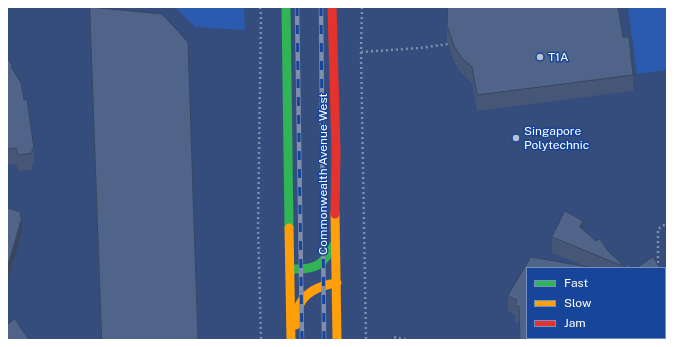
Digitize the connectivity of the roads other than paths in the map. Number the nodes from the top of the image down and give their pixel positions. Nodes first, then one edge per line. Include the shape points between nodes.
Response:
1 (286, 7) edge
2 (332, 7) edge
3 (335, 243) junction
4 (290, 269) junction
5 (337, 282) junction
6 (291, 340) edge
7 (295, 340) edge
8 (337, 340) edge

1 - 4 main road
2 - 3 main road, Commonwealth Avenue West via 336,152
3 - 4 main road via 330,255 322,264 307,270
3 - 5 main road, Commonwealth Avenue West
4 - 6 main road
5 - 7 main road via 314,289 306,296 298,309
5 - 8 main road, Commonwealth Avenue West

